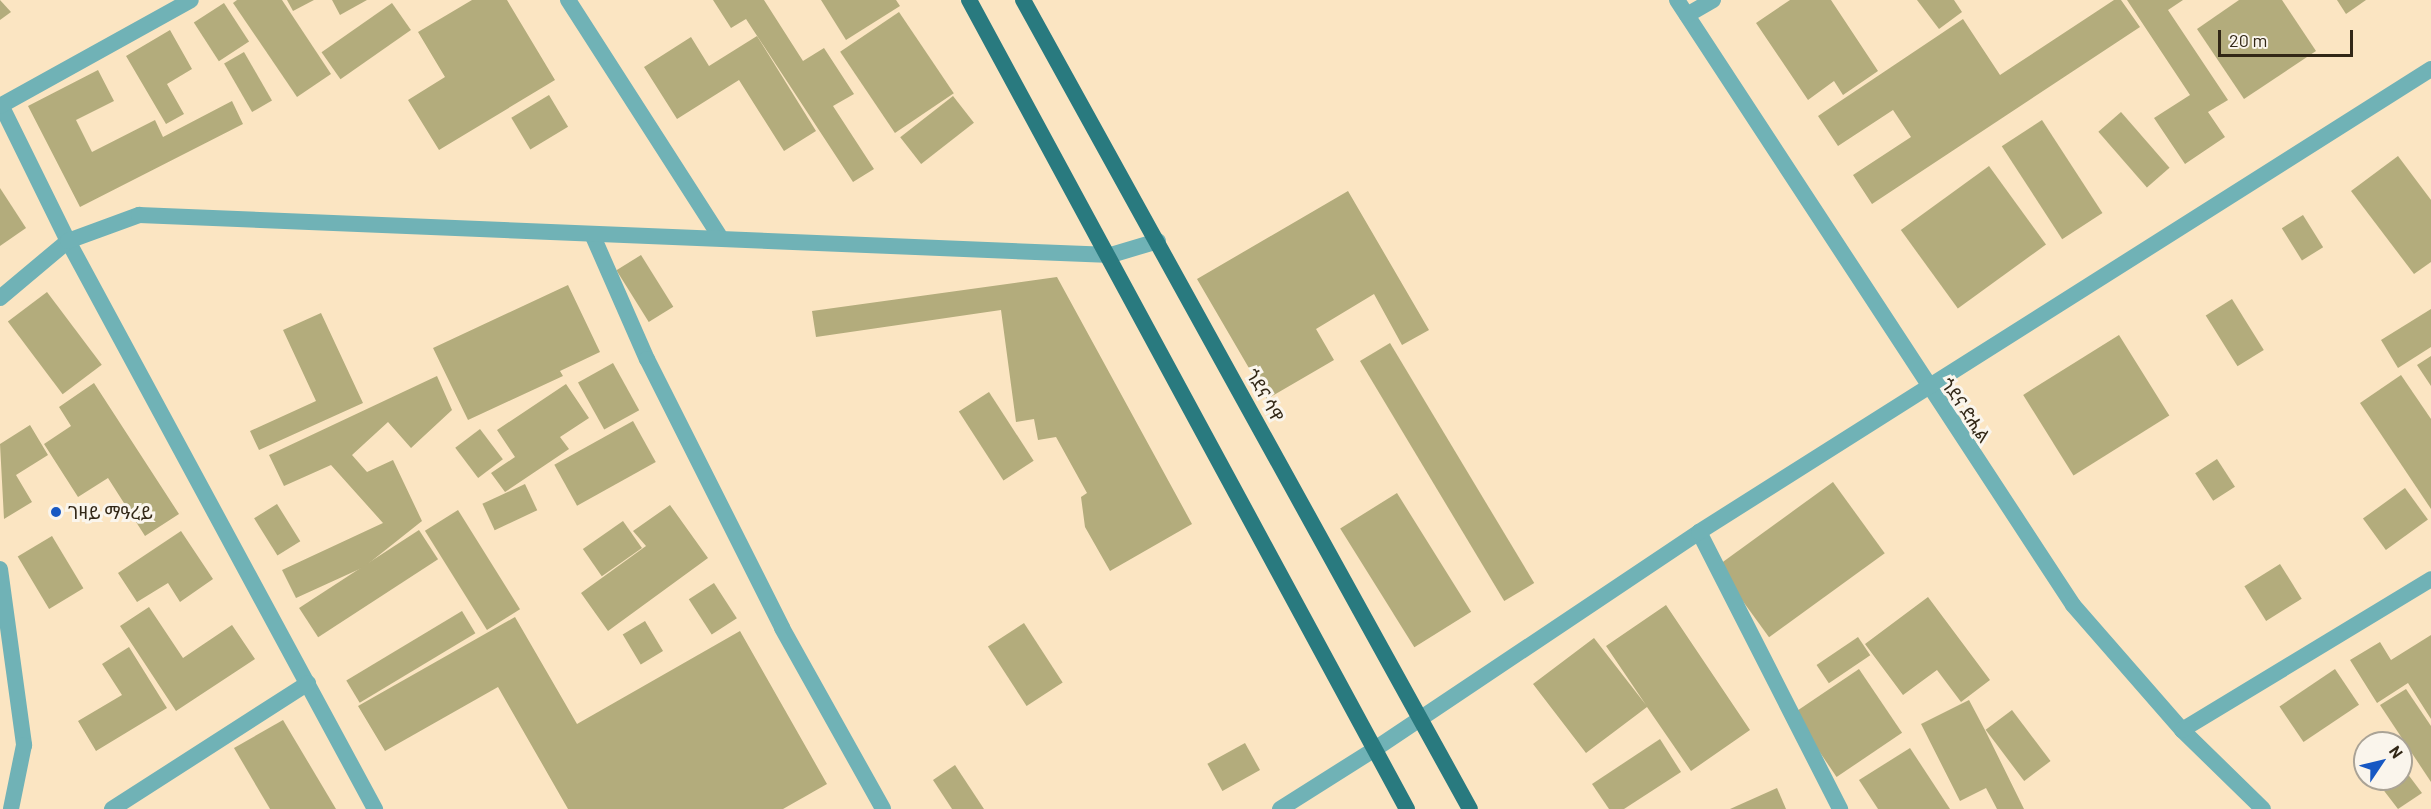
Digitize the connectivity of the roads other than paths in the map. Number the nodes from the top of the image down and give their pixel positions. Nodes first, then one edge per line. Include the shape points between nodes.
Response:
1 (191, 0) edge
2 (568, 0) edge
3 (969, 0) edge
4 (1023, 0) edge
5 (1677, 0) edge
6 (1713, 0) edge
7 (1687, 15) junction
8 (2431, 69) edge
9 (1, 106) edge
10 (592, 234) junction
11 (719, 235) junction
12 (1158, 241) junction
13 (68, 242) junction
14 (1111, 255) junction
15 (0, 298) edge
16 (1928, 387) junction
17 (1699, 532) junction
18 (0, 569) edge
19 (2431, 579) edge
20 (308, 683) junction
21 (1420, 717) junction
22 (2182, 730) junction
23 (1375, 749) junction
24 (11, 809) edge
25 (112, 809) edge
26 (375, 809) edge
27 (883, 809) edge
28 (1280, 809) edge
29 (1407, 809) edge
30 (1470, 809) edge
31 (1840, 809) edge
32 (2264, 809) edge

1 - 9 street
2 - 11 street
3 - 14 main road
4 - 12 main road, ጎደና ሳዋ
5 - 7 street, ጎደና ድሒል
6 - 7 street
7 - 16 street, ጎደና ድሒል
8 - 16 street
9 - 13 street
10 - 11 street
10 - 13 street via 139,214
10 - 27 street via 647,359 782,628
11 - 14 street
12 - 14 street
12 - 21 main road, ጎደና ሳዋ
13 - 15 street
13 - 20 street
14 - 23 main road
16 - 17 street
16 - 22 street, ጎደና ድሒል via 2073,605
17 - 21 street
17 - 31 street
18 - 24 street via 24,745
19 - 22 street
20 - 25 street
20 - 26 street
21 - 23 street
21 - 30 main road, ጎደና ሳዋ
22 - 32 street, ጎደና ድሒል
23 - 28 street
23 - 29 main road

